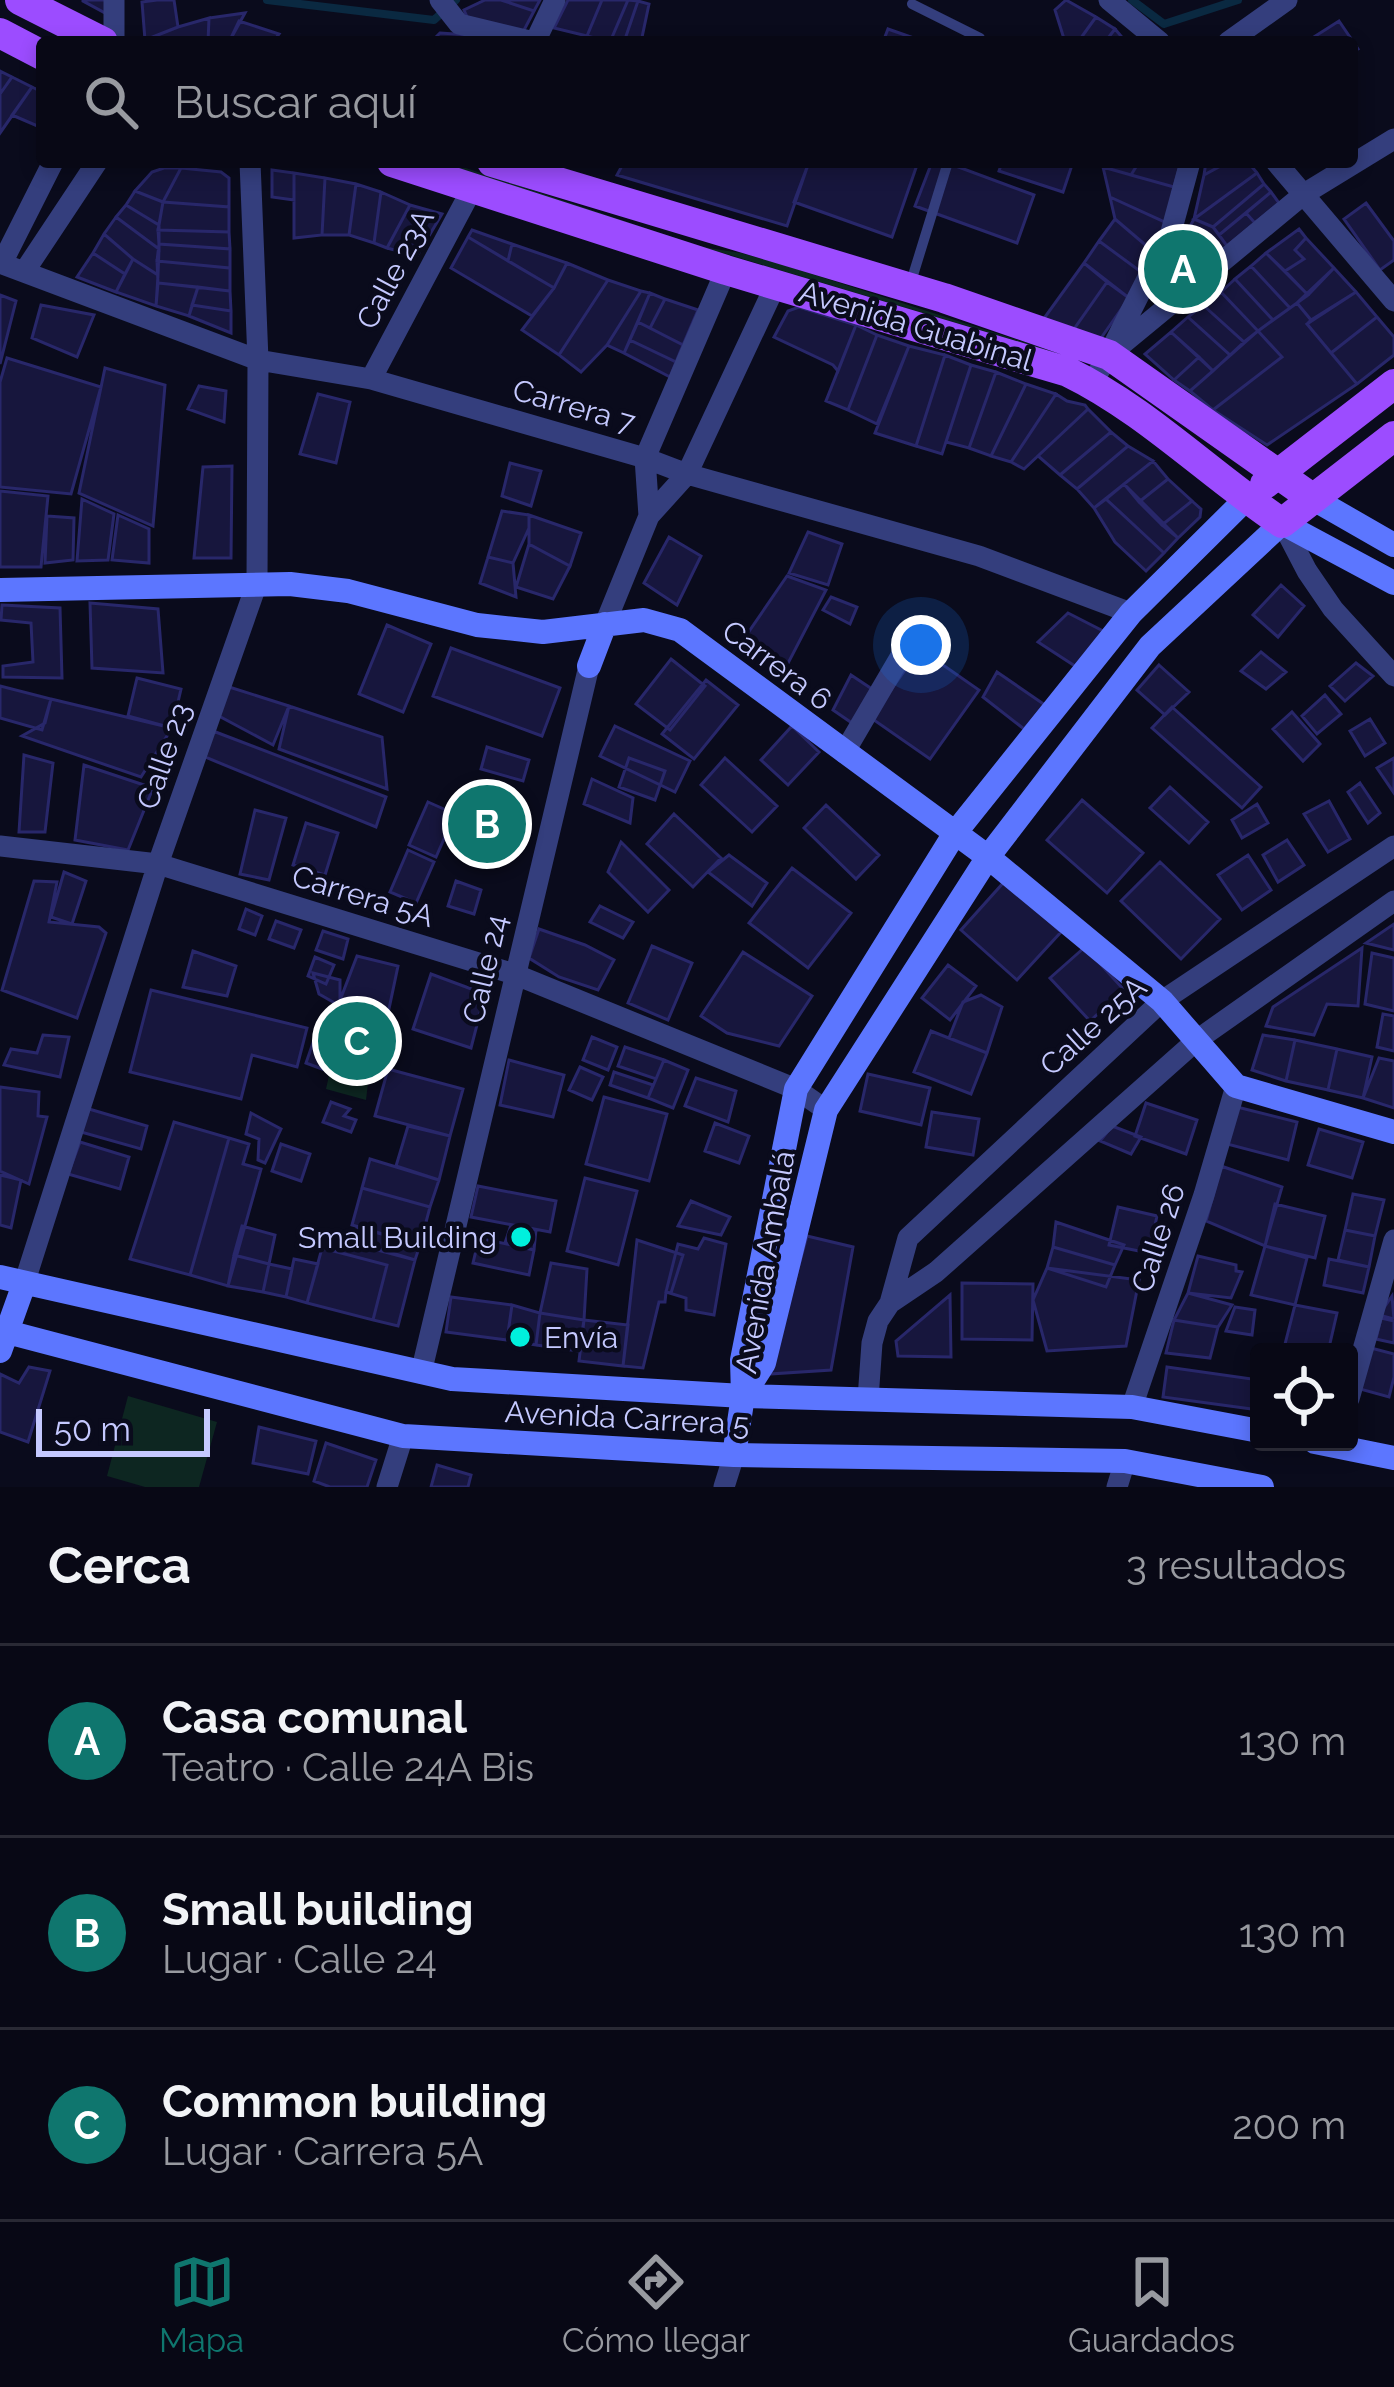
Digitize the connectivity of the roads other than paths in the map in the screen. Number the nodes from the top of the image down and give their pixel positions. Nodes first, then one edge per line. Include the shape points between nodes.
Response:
1 (20, 0) edge
2 (114, 0) edge
3 (440, 0) edge
4 (555, 0) edge
5 (1287, 0) edge
6 (912, 4) dead end
7 (1121, 6) edge
8 (0, 32) edge
9 (91, 36) edge
10 (114, 36) edge
11 (509, 36) edge
12 (537, 36) edge
13 (976, 36) edge
14 (1154, 36) edge
15 (1236, 36) edge
16 (36, 52) edge
17 (1394, 139) edge
18 (1358, 161) edge
19 (50, 168) edge
20 (93, 168) edge
21 (250, 168) edge
22 (411, 168) edge
23 (512, 168) edge
24 (946, 168) edge
25 (1188, 168) edge
26 (1281, 168) edge
27 (1347, 168) edge
28 (472, 187) junction
29 (1304, 194) junction
30 (1, 263) edge
31 (726, 269) junction
32 (25, 272) junction
33 (776, 284) junction
34 (909, 289) junction
35 (1394, 301) edge
36 (1108, 356) junction
37 (258, 360) junction
38 (371, 379) junction
39 (1091, 383) junction
40 (1394, 384) edge
41 (1394, 436) edge
42 (645, 458) junction
43 (687, 474) junction
44 (1276, 475) junction
45 (1312, 498) junction
46 (1246, 499) junction
47 (649, 516) junction
48 (1282, 523) junction
49 (1394, 544) edge
50 (257, 583) junction
51 (1394, 584) edge
52 (0, 590) edge
53 (1132, 613) junction
54 (605, 624) junction
55 (909, 642) dead end
56 (589, 666) joint
57 (1394, 676) edge
58 (844, 753) junction
59 (955, 833) junction
60 (0, 846) edge
61 (1394, 846) edge
62 (988, 856) junction
63 (158, 863) junction
64 (1394, 901) edge
65 (514, 974) junction
66 (1162, 1001) junction
67 (1197, 1040) junction
68 (1236, 1086) junction
69 (796, 1089) junction
70 (826, 1110) junction
71 (1394, 1132) edge
72 (1394, 1240) edge
73 (12, 1280) edge
74 (890, 1303) junction
75 (3, 1337) edge
76 (1358, 1367) edge
77 (421, 1373) junction
78 (743, 1396) junction
79 (868, 1399) junction
80 (1132, 1407) junction
81 (1250, 1429) edge
82 (403, 1436) junction
83 (1358, 1449) edge
84 (734, 1454) junction
85 (1394, 1457) edge
86 (1124, 1461) junction
87 (387, 1487) edge
88 (724, 1487) edge
89 (1117, 1487) edge
90 (1262, 1487) edge

1 - 9 main road
2 - 10 street
3 - 11 street via 460,24
4 - 12 street
5 - 15 street
6 - 13 lane
7 - 14 street
8 - 16 main road
17 - 18 street
19 - 30 street
20 - 32 street
21 - 37 street, Calle 23
22 - 28 main road, Avenida Guabinal
23 - 34 main road, Avenida Guabinal
24 - 34 lane
25 - 36 street via 1171,232
26 - 29 street
27 - 29 street
28 - 31 main road, Avenida Guabinal
28 - 38 street, Calle 23A
29 - 35 street
29 - 36 street
30 - 32 street, Carrera 7
31 - 33 main road, Avenida Guabinal
31 - 42 street, Calle 24
32 - 37 street, Carrera 7
33 - 39 main road, Avenida Guabinal
33 - 43 street, Calle 24
34 - 36 main road, Avenida Guabinal
36 - 39 street
36 - 44 main road, Avenida Guabinal
37 - 38 street, Carrera 7
37 - 50 street, Calle 23
38 - 42 street, Carrera 7
39 - 46 main road, Avenida Guabinal
40 - 44 main road, Avenida Ambalá
41 - 45 main road, Avenida Ambalá
42 - 43 street, Carrera 7
42 - 47 street, Calle 24
43 - 47 street, Calle 24
43 - 53 street, Carrera 7 via 979,556
44 - 45 main road, Avenida Guabinal
44 - 46 main road, Avenida Ambalá
45 - 48 main road, Avenida Ambalá
45 - 49 main road, Avenida Guabinal
46 - 48 main road, Avenida Guabinal
46 - 53 main road, Avenida Ambalá
47 - 54 street, Calle 24
48 - 51 main road, Avenida Guabinal
48 - 57 street via 1333,609
48 - 62 main road, Avenida Ambalá via 1150,646
50 - 52 main road, Carrera 6
50 - 54 main road, Carrera 6 via 348,591 477,626 543,632
50 - 63 street, Calle 23
53 - 59 main road, Avenida Ambalá
54 - 56 main road, Calle 24
54 - 58 main road, Carrera 6 via 644,620 680,630
55 - 58 street
56 - 65 street, Calle 24
58 - 59 main road, Carrera 6
59 - 62 main road, Carrera 6
59 - 69 main road, Avenida Ambalá
60 - 63 street, Carrera 5A
61 - 66 street, Calle 25A
62 - 66 main road, Carrera 6
62 - 70 main road, Avenida Ambalá
63 - 65 street, Carrera 5A
63 - 73 street, Calle 23
64 - 67 street
65 - 69 street, Carrera 5A
65 - 77 street, Calle 24
66 - 67 main road, Carrera 6
66 - 74 street, Calle 25A via 908,1238
67 - 68 main road, Carrera 6
67 - 74 street
68 - 71 main road
68 - 80 street, Calle 26
69 - 70 street, Carrera 5A
69 - 78 main road, Avenida Ambalá via 742,1360
70 - 78 main road, Avenida Ambalá via 764,1363
72 - 76 street
73 - 75 main road, Calle 23
73 - 77 main road, Avenida Carrera 5
74 - 79 street, Calle 25A via 872,1343
75 - 82 main road, Avenida Carrera 5
77 - 78 main road, Avenida Carrera 5
78 - 79 main road, Avenida Carrera 5
78 - 84 main road
79 - 80 main road, Avenida Carrera 5
80 - 81 main road, Avenida Carrera 5
82 - 84 main road, Avenida Carrera 5
82 - 87 street
83 - 85 main road
84 - 86 main road, Avenida Carrera 5
84 - 88 street
86 - 89 street
86 - 90 main road, Avenida Carrera 5

